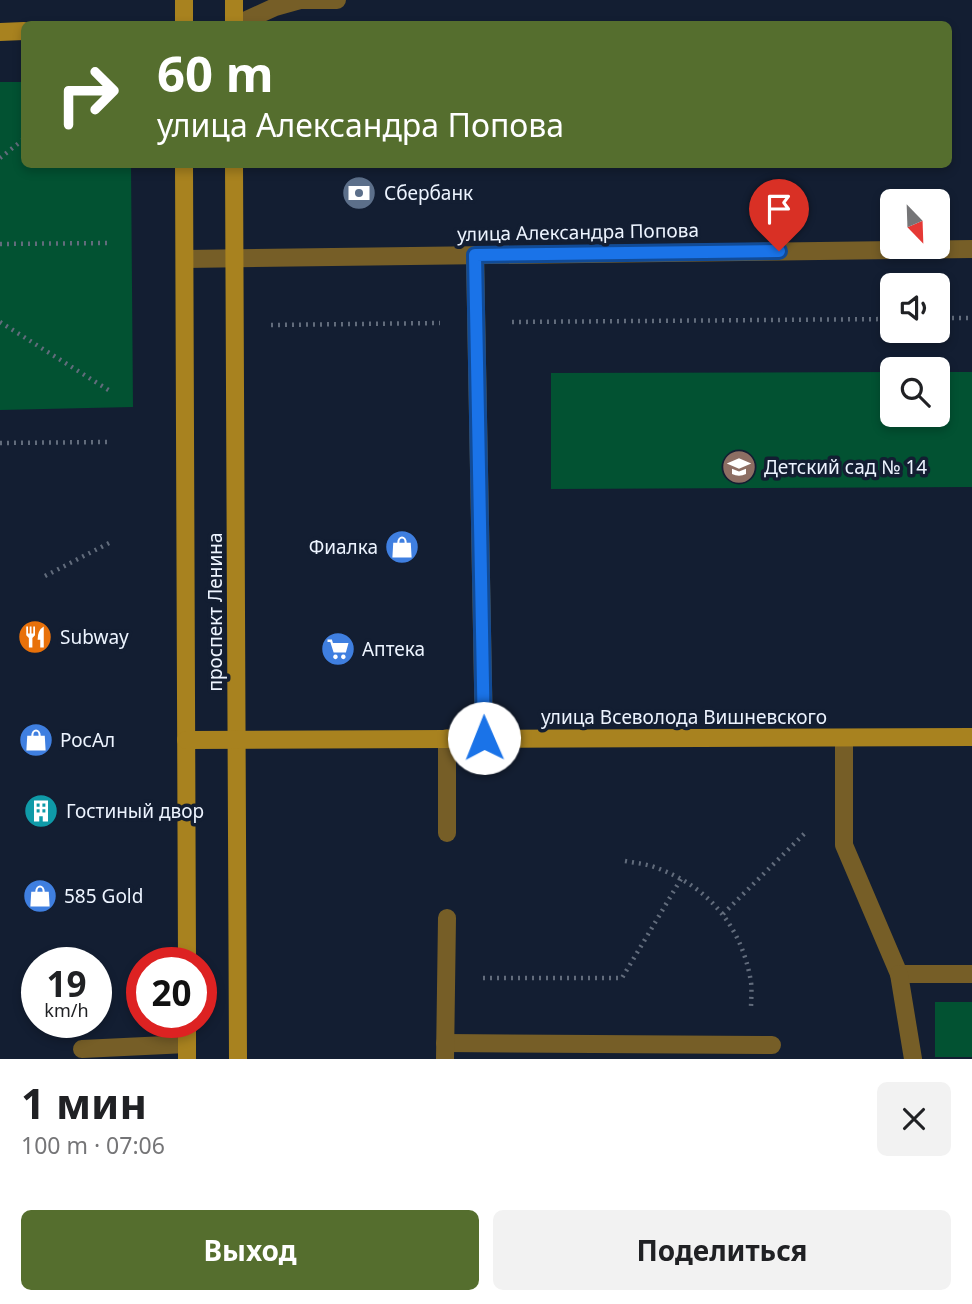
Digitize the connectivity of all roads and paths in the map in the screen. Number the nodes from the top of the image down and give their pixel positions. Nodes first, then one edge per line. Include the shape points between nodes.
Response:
1 (184, 0) edge
2 (234, 0) edge
3 (337, 0) edge
4 (184, 21) edge
5 (236, 21) edge
6 (243, 21) edge
7 (21, 31) edge
8 (0, 32) edge
9 (21, 141) edge
10 (0, 158) edge
11 (184, 168) edge
12 (234, 168) edge
13 (110, 243) dead end
14 (0, 244) edge
15 (972, 249) edge
16 (475, 255) junction
17 (235, 258) junction
18 (185, 259) junction
19 (950, 318) edge
20 (972, 318) edge
21 (880, 319) edge
22 (0, 322) edge
23 (476, 323) junction
24 (271, 325) dead end
25 (110, 391) dead end
26 (111, 442) dead end
27 (0, 443) edge
28 (111, 542) dead end
29 (45, 576) dead end
30 (972, 737) edge
31 (447, 738) junction
32 (484, 738) junction
33 (844, 738) junction
34 (186, 740) junction
35 (237, 740) junction
36 (844, 794) junction
37 (447, 833) dead end
38 (625, 861) dead end
39 (681, 878) junction
40 (723, 914) junction
41 (447, 918) dead end
42 (187, 947) edge
43 (899, 974) junction
44 (972, 974) edge
45 (446, 978) junction
46 (751, 1045) junction
47 (772, 1045) dead end
48 (82, 1049) dead end
49 (445, 1051) edge
50 (187, 1052) edge
51 (238, 1059) edge
52 (913, 1059) edge

1 - 4 main road
2 - 5 main road
3 - 6 street via 300,0
7 - 8 main road
9 - 10 path
11 - 18 main road, проспект Ленина
12 - 17 main road, проспект Ленина
13 - 14 path
15 - 16 street, улица Александра Попова
16 - 17 street, улица Александра Попова
16 - 23 street
17 - 18 street, улица Александра Попова
17 - 35 main road, проспект Ленина
18 - 34 main road, проспект Ленина
19 - 20 path
21 - 23 path
22 - 25 path
23 - 24 path
23 - 32 street
26 - 27 path
28 - 29 path
30 - 33 main road, улица Всеволода Вишневского
31 - 32 main road, улица Всеволода Вишневского
31 - 35 main road, улица Всеволода Вишневского
31 - 37 street
32 - 33 main road, улица Всеволода Вишневского
33 - 36 street
34 - 35 main road, улица Всеволода Вишневского
34 - 42 main road, проспект Ленина
35 - 51 main road, проспект Ленина
36 - 40 path
36 - 43 street via 844,845
38 - 39 path
39 - 40 path via 704,893
39 - 45 path via 622,978
40 - 46 path via 742,947 751,984
41 - 45 street
43 - 44 street
43 - 52 street
45 - 49 street
46 - 47 street
46 - 49 street
48 - 50 street

